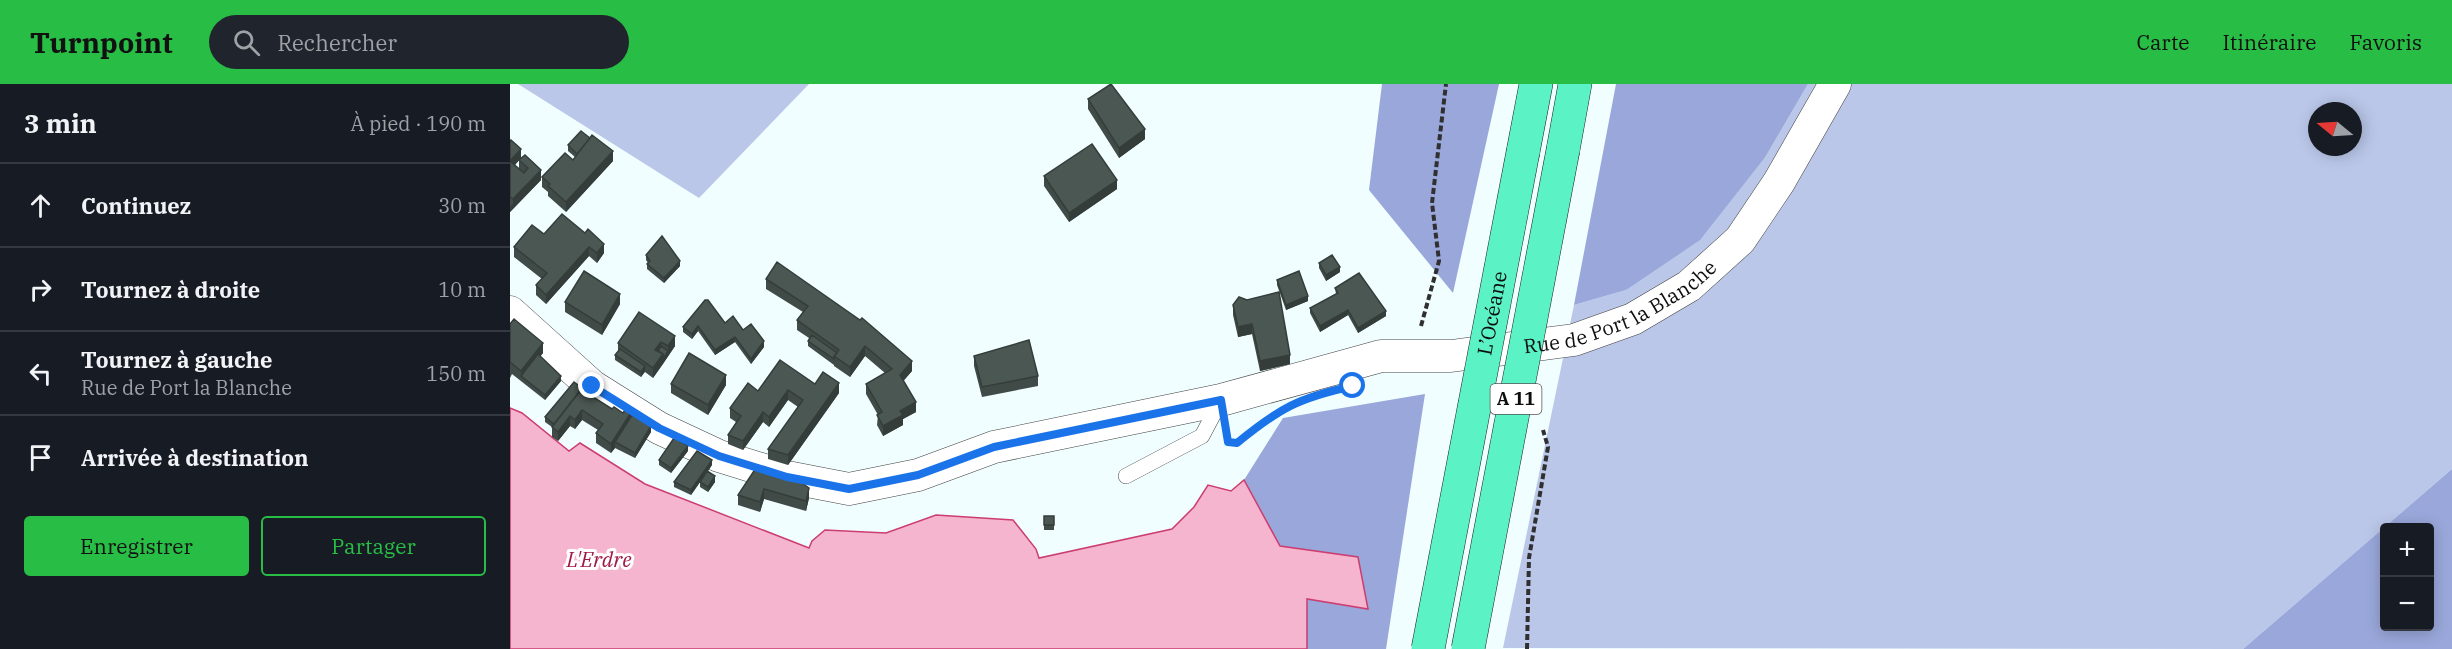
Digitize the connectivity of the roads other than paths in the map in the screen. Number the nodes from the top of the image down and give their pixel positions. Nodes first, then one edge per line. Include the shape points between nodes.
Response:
1 (1536, 84) edge
2 (1575, 84) edge
3 (1835, 84) edge
4 (510, 312) edge
5 (1221, 400) junction
6 (1126, 476) dead end
7 (1428, 649) edge
8 (1468, 649) edge

1 - 7 highway, L’Océane / A 11, bridge
2 - 8 highway, L’Océane / A 11, bridge
3 - 5 street, Rue de Port la Blanche via 1779,182 1740,240 1689,286 1633,319 1574,340 1451,356 1381,356
4 - 5 street, Rue de Port la Blanche via 592,386 659,428 719,456 787,477 849,489 918,475 994,447
5 - 6 lane via 1202,436

